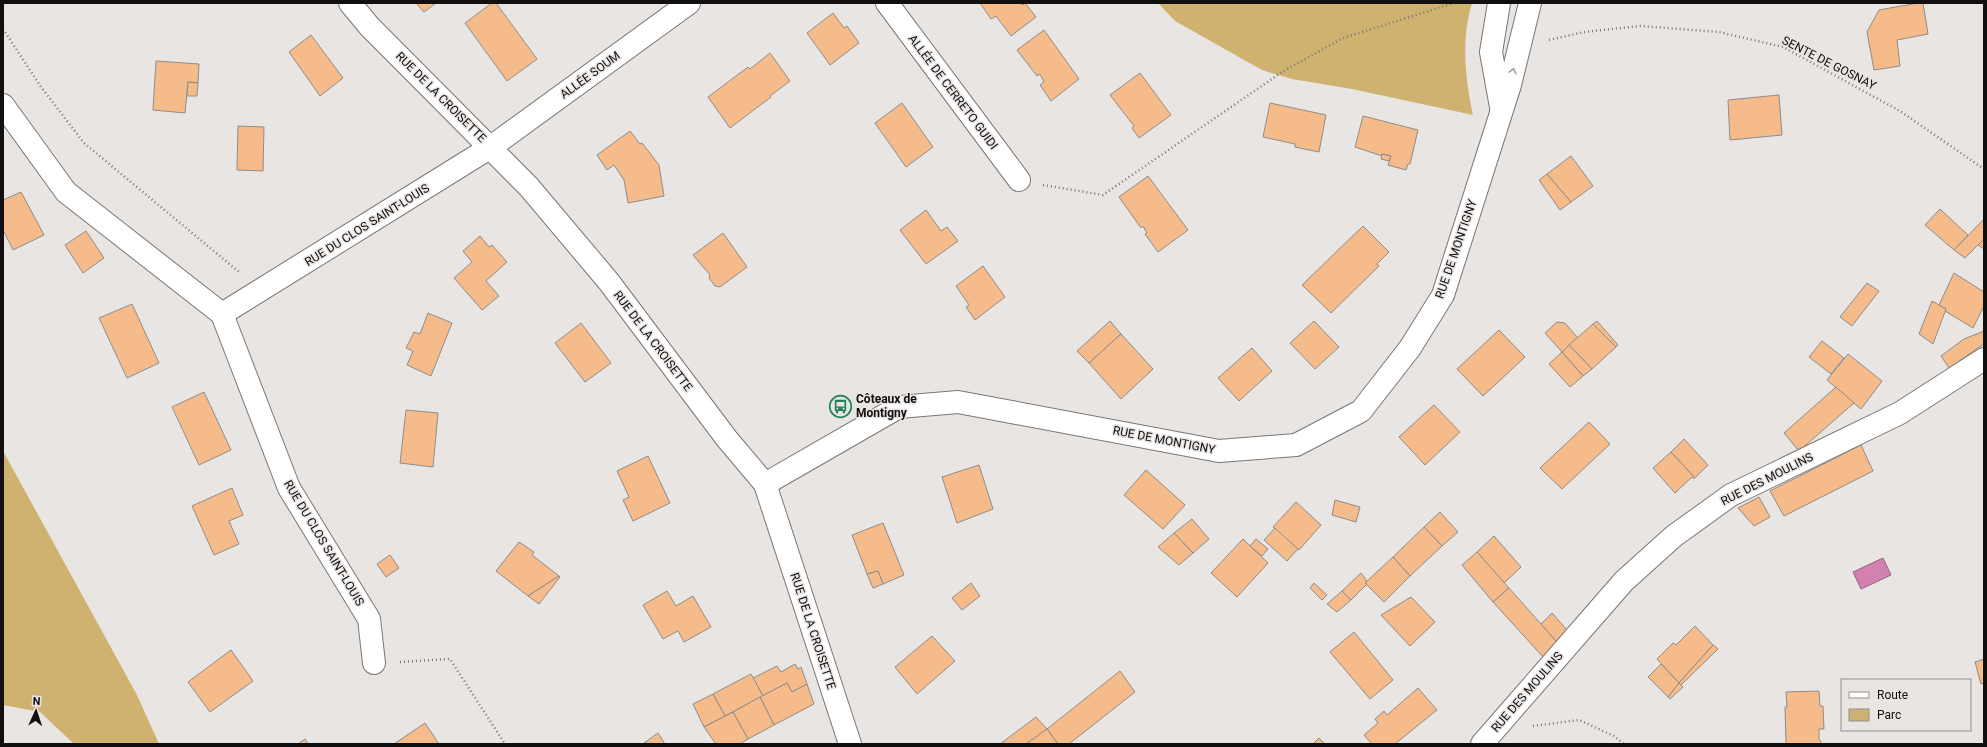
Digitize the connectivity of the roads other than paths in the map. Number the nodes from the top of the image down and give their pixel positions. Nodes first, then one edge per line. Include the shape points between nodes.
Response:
1 (350, 3) edge
2 (690, 3) edge
3 (886, 3) edge
4 (1499, 3) edge
5 (1529, 7) edge
6 (3, 105) edge
7 (1501, 108) junction
8 (490, 147) junction
9 (1019, 180) road end
10 (222, 314) junction
11 (1984, 359) edge
12 (765, 484) junction
13 (374, 663) road end
14 (850, 744) edge
15 (1482, 744) edge

1 - 8 street, RUE DE LA CROISETTE
2 - 8 street, ALLÉE SOUM
3 - 9 street, ALLÉE DE CERRETO GUIDI
4 - 7 street, RUE DE MONTIGNY via 1491,52
7 -> 5 street, RUE DE MONTIGNY via 1510,85
6 - 10 street via 66,192
7 - 12 street, RUE DE MONTIGNY via 1442,295 1410,348 1361,411 1296,445 1219,451 958,402 899,407
8 - 10 street, RUE DU CLOS SAINT-LOUIS
8 - 12 street, RUE DE LA CROISETTE via 529,187 609,282 727,439
10 - 13 street, RUE DU CLOS SAINT-LOUIS via 289,488 368,619
11 - 15 street, RUE DES MOULINS via 1900,413 1731,495 1674,536 1624,581
12 - 14 street, RUE DE LA CROISETTE

